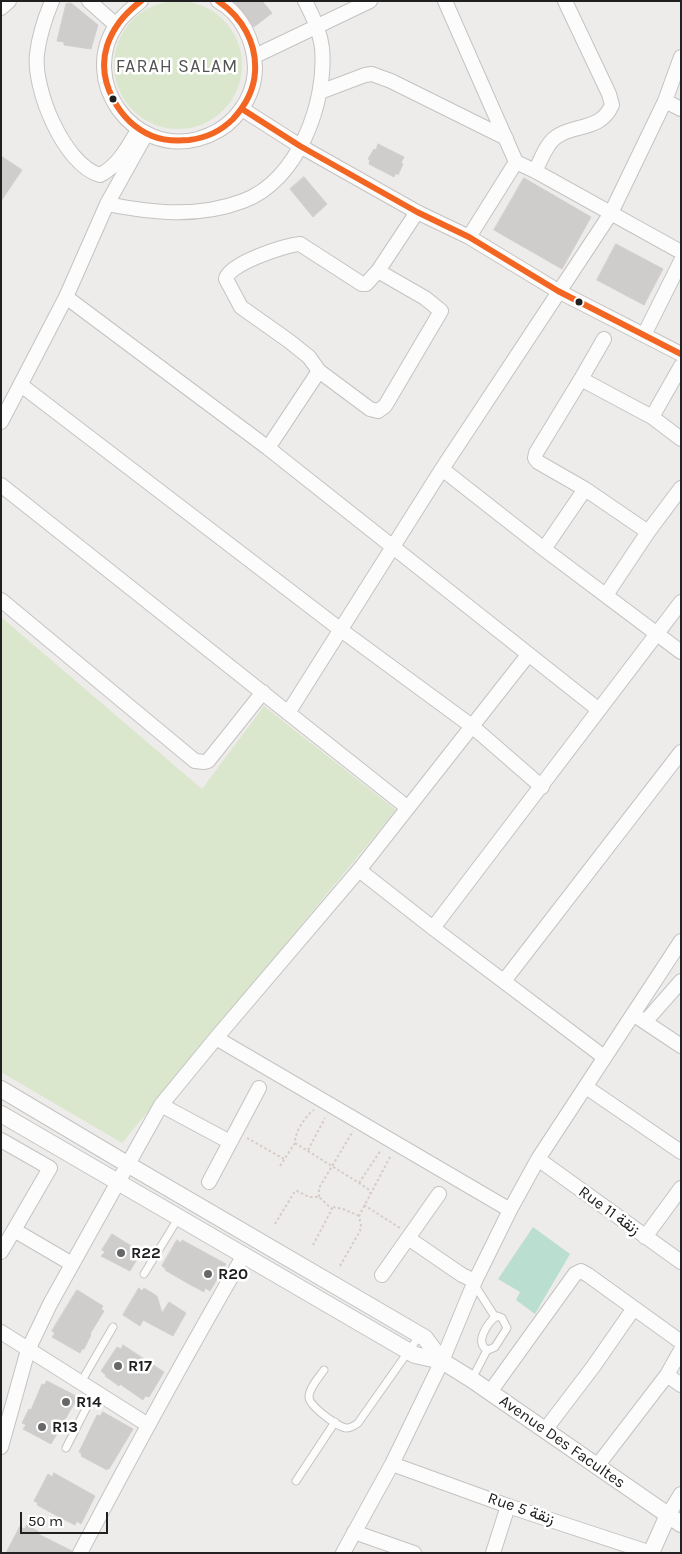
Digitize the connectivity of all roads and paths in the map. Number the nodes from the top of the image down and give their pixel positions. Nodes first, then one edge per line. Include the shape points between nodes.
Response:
1 (9, 1) edge
2 (52, 1) edge
3 (89, 1) edge
4 (141, 1) edge
5 (218, 1) edge
6 (305, 1) edge
7 (445, 1) edge
8 (565, 1) edge
9 (364, 2) edge
10 (1, 8) edge
11 (116, 25) junction
12 (318, 27) junction
13 (255, 56) junction
14 (681, 57) edge
15 (320, 92) junction
16 (665, 101) junction
17 (242, 109) junction
18 (681, 109) edge
19 (142, 132) junction
20 (506, 138) junction
21 (300, 146) junction
22 (516, 162) junction
23 (535, 171) junction
24 (108, 204) junction
25 (417, 212) junction
26 (611, 213) junction
27 (469, 237) junction
28 (681, 252) edge
29 (681, 261) edge
30 (378, 271) junction
31 (558, 291) junction
32 (66, 297) junction
33 (644, 335) junction
34 (604, 339) dead end
35 (681, 354) edge
36 (681, 366) edge
37 (319, 371) junction
38 (582, 379) junction
39 (20, 385) junction
40 (652, 417) junction
41 (1, 422) edge
42 (681, 439) edge
43 (268, 448) junction
44 (442, 469) junction
45 (1, 485) edge
46 (681, 488) edge
47 (585, 489) junction
48 (648, 532) junction
49 (394, 548) junction
50 (544, 549) junction
51 (606, 595) junction
52 (1, 600) edge
53 (681, 602) edge
54 (341, 630) junction
55 (656, 634) junction
56 (681, 652) edge
57 (528, 655) junction
58 (262, 692) junction
59 (600, 710) junction
60 (288, 713) junction
61 (472, 727) junction
62 (681, 752) edge
63 (542, 787) junction
64 (408, 808) junction
65 (359, 870) junction
66 (433, 928) junction
67 (681, 941) edge
68 (504, 981) junction
69 (681, 981) edge
70 (639, 1018) junction
71 (216, 1038) junction
72 (681, 1046) edge
73 (604, 1057) junction
74 (586, 1087) junction
75 (259, 1088) dead end
76 (1, 1089) edge
77 (161, 1105) junction
78 (324, 1107) junction
79 (2, 1118) edge
80 (359, 1121) junction
81 (233, 1137) junction
82 (1, 1140) edge
83 (295, 1143) junction
84 (61, 1150) junction
85 (308, 1150) junction
86 (383, 1150) dead end
87 (387, 1152) dead end
88 (681, 1152) edge
89 (284, 1159) junction
90 (538, 1160) junction
91 (127, 1164) junction
92 (280, 1166) dead end
93 (332, 1166) junction
94 (50, 1168) junction
95 (118, 1182) junction
96 (209, 1182) dead end
97 (359, 1183) junction
98 (681, 1188) edge
99 (370, 1193) junction
100 (439, 1194) dead end
101 (319, 1197) junction
102 (364, 1205) junction
103 (332, 1207) junction
104 (510, 1210) junction
105 (359, 1216) junction
106 (179, 1217) junction
107 (275, 1224) dead end
108 (14, 1230) junction
109 (409, 1236) junction
110 (645, 1237) junction
111 (313, 1245) dead end
112 (1, 1252) edge
113 (244, 1255) junction
114 (681, 1262) edge
115 (72, 1264) junction
116 (340, 1266) dead end
117 (144, 1274) dead end
118 (382, 1275) dead end
119 (474, 1282) junction
120 (634, 1308) junction
121 (495, 1317) junction
122 (114, 1327) dead end
123 (1, 1332) edge
124 (420, 1335) junction
125 (681, 1342) edge
126 (28, 1350) junction
127 (487, 1350) junction
128 (681, 1350) edge
129 (409, 1351) junction
130 (442, 1361) junction
131 (324, 1370) dead end
132 (667, 1375) junction
133 (472, 1380) junction
134 (81, 1382) junction
135 (681, 1384) edge
136 (95, 1391) junction
137 (490, 1392) junction
138 (335, 1422) junction
139 (148, 1425) junction
140 (545, 1430) junction
141 (1, 1447) edge
142 (66, 1448) dead end
143 (392, 1464) junction
144 (597, 1466) junction
145 (296, 1481) dead end
146 (681, 1494) edge
147 (508, 1506) junction
148 (674, 1519) edge
149 (354, 1532) junction
150 (80, 1553) edge
151 (343, 1553) edge
152 (414, 1553) edge
153 (493, 1553) edge
154 (651, 1553) edge

1 - 10 street
2 - 19 street via 37,55 38,80 54,127 69,150 82,165 100,175 109,171
3 - 11 street
4 - 11 street
5 - 13 street via 244,26
6 - 12 street
7 - 20 street
8 - 23 street via 612,105 602,120 563,133 551,141
9 - 12 street
11 - 19 street via 104,62 106,82 123,117
12 - 13 street
12 - 15 street via 322,47
13 - 17 street via 255,75
14 - 16 street
15 - 20 street via 372,74
15 - 21 street via 309,129
16 - 18 street
16 - 26 street
17 - 19 street via 215,133 188,142 166,141
17 - 21 street
19 - 24 street
20 - 22 street
21 - 24 street via 279,176 245,201 192,213 144,211
21 - 25 street
22 - 23 street
22 - 27 street
23 - 26 street
24 - 32 street
25 - 27 street
25 - 30 street
26 - 28 street
26 - 31 street
27 - 31 street
29 - 33 street
30 - 37 street via 439,308 440,314 385,406 378,411 370,409
30 - 37 street via 362,284 300,244 265,254 234,268 226,276 241,307 289,340 309,357
31 - 33 street
31 - 44 street
32 - 39 street
32 - 43 street
33 - 35 street
34 - 38 street
36 - 40 street
37 - 43 street
38 - 40 street
38 - 47 street via 535,458
39 - 41 street
39 - 54 street
40 - 42 street
43 - 49 street
44 - 49 street
44 - 50 street
45 - 58 street
46 - 48 street
47 - 48 street
47 - 50 street
48 - 51 street
49 - 54 street
49 - 57 street
50 - 51 street
51 - 55 street
52 - 58 street via 195,761 208,761
53 - 55 street
54 - 60 street
54 - 61 street
55 - 56 street
55 - 59 street
57 - 59 street
57 - 61 street
58 - 60 street
59 - 63 street
60 - 64 street
61 - 63 street
61 - 64 street
62 - 68 street
63 - 66 street
64 - 65 street
65 - 66 street
65 - 71 street
66 - 68 street
67 - 70 street
68 - 73 street
69 - 70 street
70 - 72 street
70 - 73 street
71 - 77 street
71 - 78 street
73 - 74 street
74 - 88 street
74 - 90 street
75 - 81 street
76 - 91 street
77 - 81 street
77 - 91 street
78 - 80 street
78 - 83 path via 312,1110 295,1137
78 - 85 path via 325,1121
79 - 84 street
80 - 93 path
80 - 104 street
81 - 89 path
81 - 96 street
82 - 94 street
83 - 85 path
83 - 89 path
84 - 94 street
84 - 95 street
85 - 93 path
86 - 97 path via 376,1154
87 - 99 path via 391,1157
89 - 92 path
90 - 104 street
90 - 110 street, Rue 11 زنقة
91 - 95 street
91 - 124 street
93 - 97 path
93 - 101 path via 319,1188
94 - 108 street
95 - 106 street
95 - 115 street
97 - 99 path
98 - 110 street
99 - 102 path
100 - 109 street
101 - 103 path
101 - 107 path via 295,1191
102 - 105 path
102 - 109 path
103 - 105 path
103 - 111 path
104 - 119 street
105 - 116 path via 362,1226
106 - 113 street
106 - 117 lane
108 - 112 street
108 - 115 street
109 - 118 street
109 - 119 street
110 - 114 street, Rue 11 زنقة
113 - 129 street
113 - 139 street
115 - 126 street
119 - 121 lane
119 - 130 street
120 - 125 street
120 - 137 street via 588,1274 581,1271 575,1274
120 - 140 street
121 - 127 lane via 482,1336 481,1344
121 - 127 lane via 502,1318 507,1328 492,1350
122 - 134 lane
123 - 126 street
124 - 129 lane
124 - 130 street
126 - 134 street
126 - 141 street
127 - 133 lane
128 - 132 street
129 - 130 street
129 - 138 lane via 358,1423 347,1428
130 - 133 street, Avenue Des Facultes
130 - 143 street
131 - 138 lane via 309,1397 310,1403
132 - 135 street
132 - 144 street
133 - 137 street, Avenue Des Facultes
134 - 136 street
136 - 139 street
136 - 142 lane
137 - 140 street, Avenue Des Facultes
138 - 145 lane
139 - 150 street
140 - 144 street, Avenue Des Facultes
143 - 147 street, Rue 5 زنقة
143 - 149 street
144 - 148 street, Avenue Des Facultes
146 - 148 street
147 - 153 street
147 - 154 street, Rue 5 زنقة
148 - 154 street
149 - 151 street
149 - 152 street

